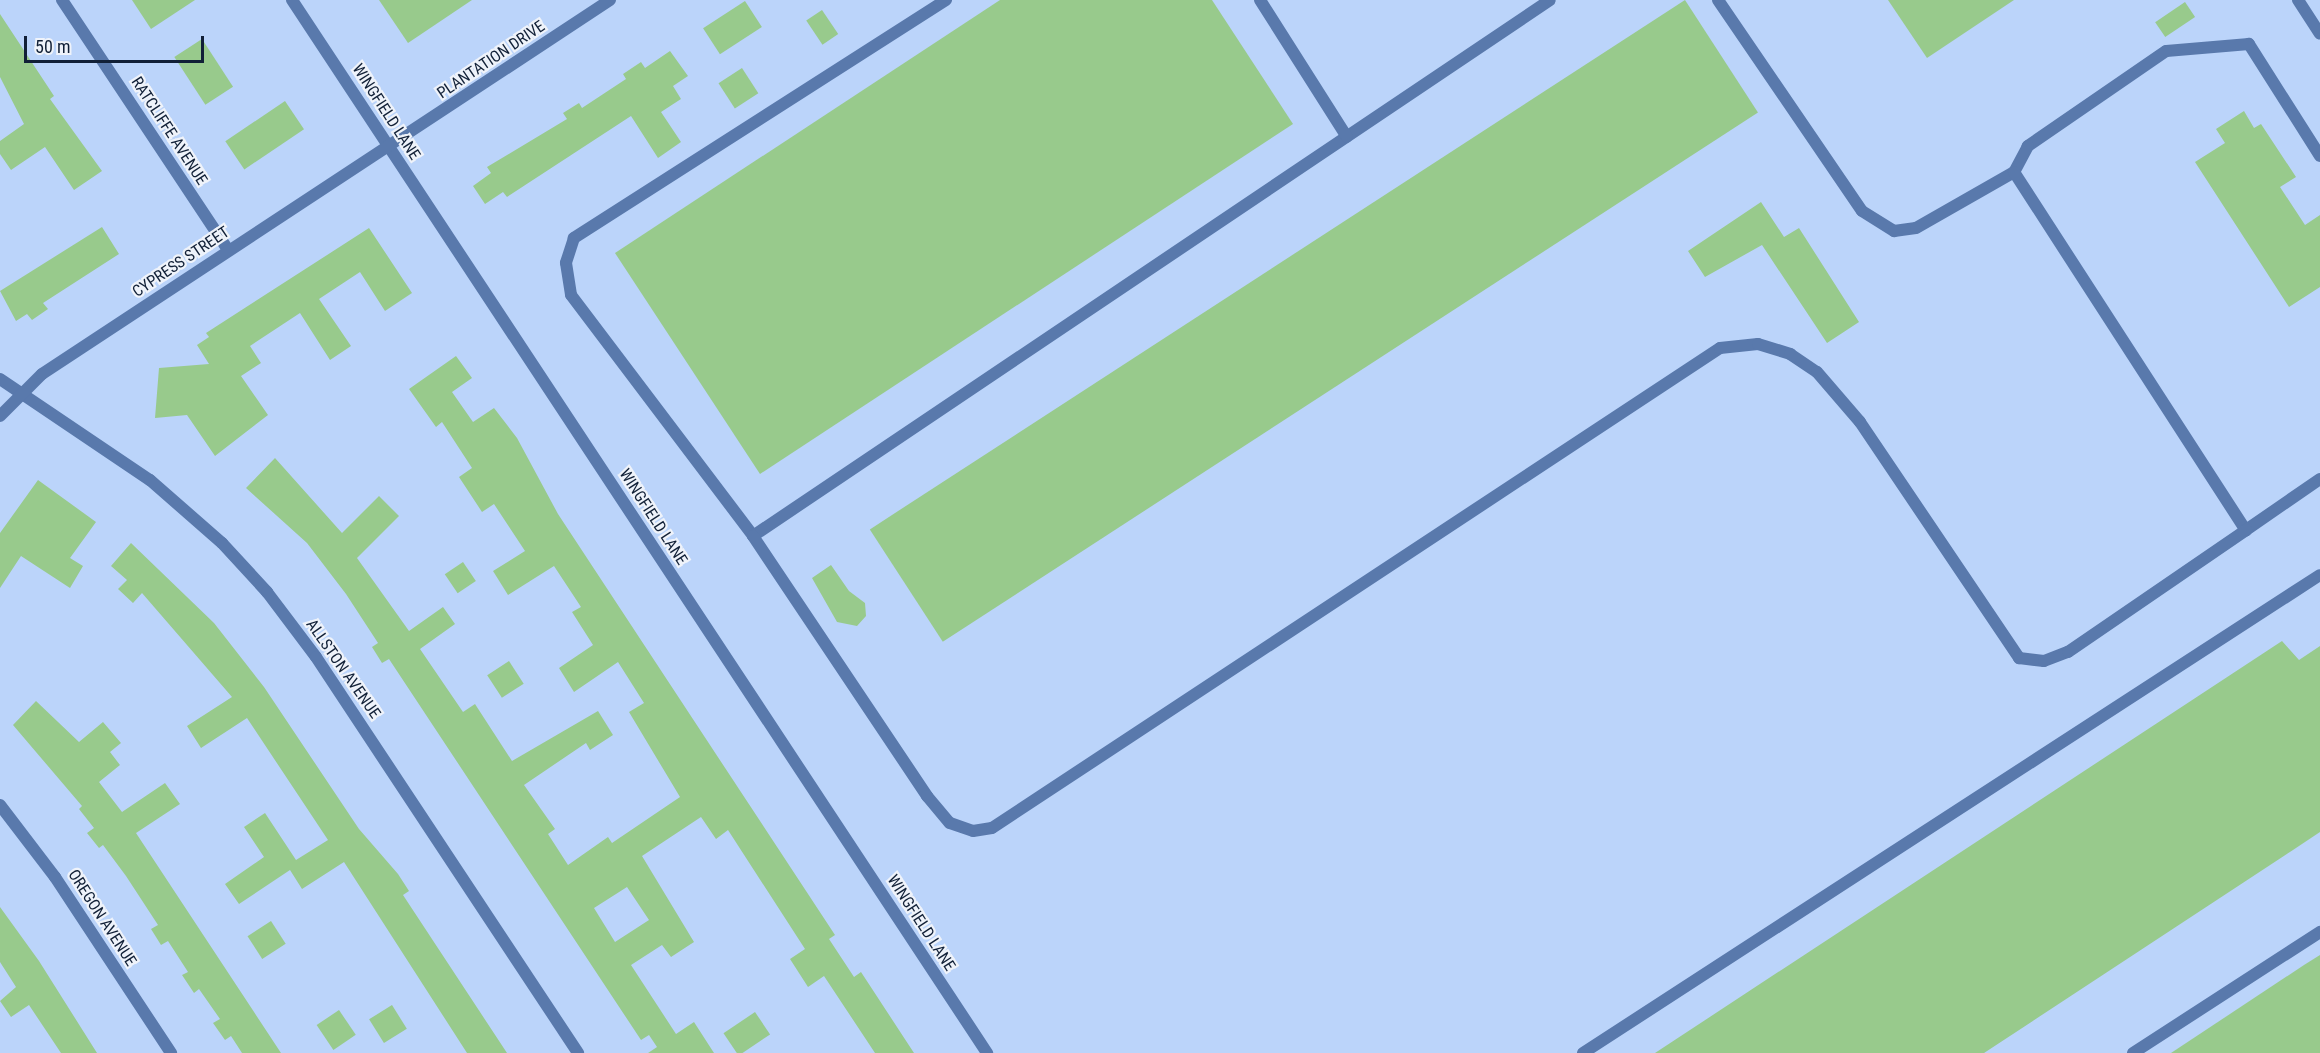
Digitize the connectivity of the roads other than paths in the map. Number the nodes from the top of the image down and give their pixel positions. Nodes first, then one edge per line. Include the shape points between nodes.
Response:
1 (62, 0) edge
2 (292, 0) edge
3 (610, 0) edge
4 (946, 0) edge
5 (1260, 0) edge
6 (1550, 0) edge
7 (1718, 0) edge
8 (2298, 0) edge
9 (2320, 34) edge
10 (1347, 137) junction
11 (388, 145) junction
12 (2320, 156) edge
13 (2014, 172) junction
14 (228, 250) junction
15 (0, 380) edge
16 (22, 394) junction
17 (0, 416) edge
18 (2320, 479) edge
19 (2246, 530) junction
20 (753, 536) junction
21 (2320, 575) edge
22 (0, 805) edge
23 (2320, 932) edge
24 (171, 1053) edge
25 (578, 1053) edge
26 (987, 1053) edge
27 (1583, 1053) edge
28 (2133, 1053) edge

1 - 14 street, RATCLIFFE AVENUE
2 - 11 street, WINGFIELD LANE
3 - 11 street, PLANTATION DRIVE
4 - 20 street via 574,238 567,263 571,295
5 - 10 street
6 - 10 street
7 - 13 street via 1862,211 1894,231 1916,228
8 - 9 street
10 - 20 street
11 - 14 street, CYPRESS STREET
11 - 26 street, WINGFIELD LANE
12 - 13 street via 2249,44 2166,51 2028,146
13 - 19 street
14 - 16 street, CYPRESS STREET via 42,375
15 - 16 street, ALLSTON AVENUE
16 - 17 street, CYPRESS STREET
16 - 25 street, ALLSTON AVENUE via 150,480 267,592 316,657
18 - 19 street
19 - 20 street via 2068,652 2044,661 2019,658 1860,422 1824,380 1790,354 1758,344 1720,348 1002,822 973,831 950,823 927,796
21 - 27 street
22 - 24 street, OREGON AVENUE via 55,877
23 - 28 street

